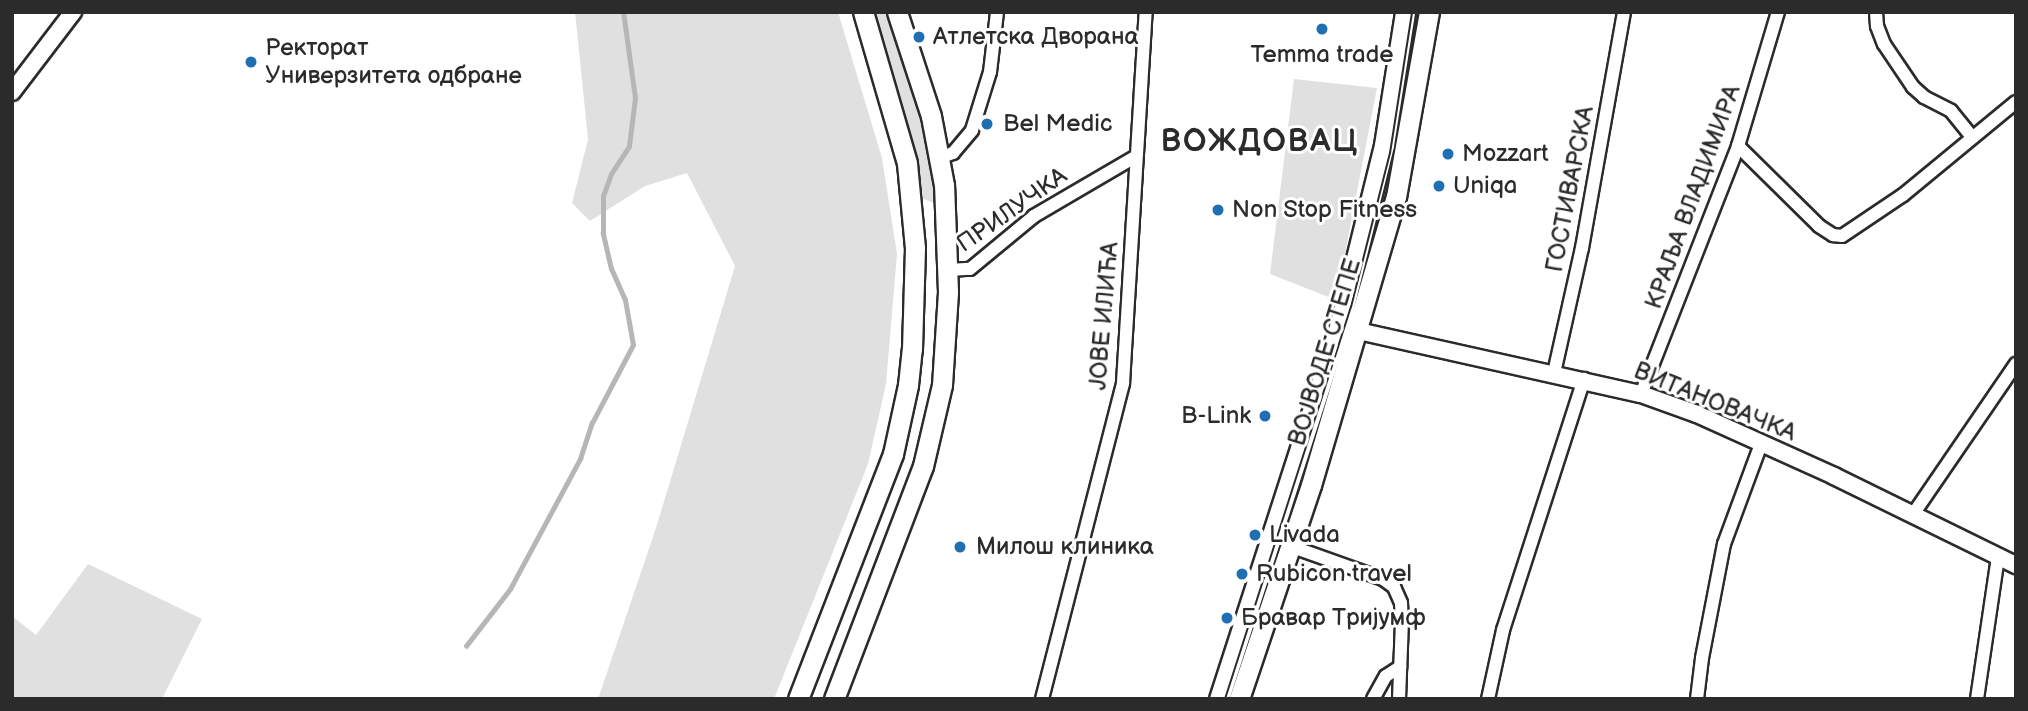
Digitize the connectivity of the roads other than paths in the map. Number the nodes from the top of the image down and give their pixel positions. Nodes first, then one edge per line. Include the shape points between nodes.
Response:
1 (73, 12) edge
2 (863, 12) edge
3 (897, 12) edge
4 (997, 12) edge
5 (1146, 12) edge
6 (1405, 12) edge
7 (1429, 12) edge
8 (1624, 12) edge
9 (1778, 12) edge
10 (1876, 12) edge
11 (12, 92) edge
12 (2016, 102) edge
13 (1972, 137) junction
14 (1738, 146) junction
15 (1135, 157) junction
16 (939, 158) junction
17 (946, 216) junction
18 (913, 219) junction
19 (948, 270) junction
20 (1339, 327) junction
21 (1358, 332) junction
22 (2016, 364) edge
23 (1554, 373) junction
24 (1584, 379) junction
25 (1641, 394) junction
26 (1761, 444) junction
27 (1914, 513) junction
28 (1290, 546) junction
29 (1997, 556) junction
30 (2016, 565) edge
31 (836, 602) junction
32 (868, 613) junction
33 (1400, 667) junction
34 (798, 699) edge
35 (834, 699) edge
36 (1042, 699) edge
37 (1219, 699) edge
38 (1239, 699) edge
39 (1373, 699) edge
40 (1399, 699) edge
41 (1488, 699) edge
42 (1697, 699) edge
43 (1977, 699) edge

1 - 11 street
2 - 18 main road via 907,163
3 - 16 main road
4 - 16 street via 990,72 972,130 953,153
5 - 15 street, ЈОВЕ ИЛИЋА
6 - 20 main road, ВОЈВОДЕ СТЕПЕ via 1384,145
7 - 21 main road, ВОЈВОДЕ СТЕПЕ via 1396,197
8 - 23 street, ГОСТИВАРСКА via 1582,248
9 - 14 street, КРАЉА ВЛАДИМИРА
10 - 13 street via 1884,44 1913,87 1951,111
12 - 13 street
13 - 14 street via 1903,195 1842,236 1819,226
14 - 25 street, КРАЉА ВЛАДИМИРА
15 - 19 street, ПРИЛУЧКА via 1034,216 970,269
15 - 36 street, ЈОВЕ ИЛИЋА via 1123,383
16 - 17 main road
17 - 18 main road
17 - 19 main road
18 - 31 main road via 916,281 902,416 877,500
19 - 32 main road via 943,372 935,423
20 - 21 street, ВИТАНОВАЧКА
20 - 37 main road, ВОЈВОДЕ СТЕПЕ
21 - 23 street, ВИТАНОВАЧКА
21 - 28 main road, ВОЈВОДЕ СТЕПЕ
22 - 27 street
23 - 24 street, ВИТАНОВАЧКА
24 - 25 street, ВИТАНОВАЧКА
24 - 41 street via 1503,630
25 - 26 street, ВИТАНОВАЧКА
26 - 27 street, ВИТАНОВАЧКА
26 - 42 street via 1724,544
27 - 29 street, ВИТАНОВАЧКА
28 - 33 street via 1394,587 1402,611
28 - 38 main road, ВОЈВОДЕ СТЕПЕ
29 - 30 street, ВИТАНОВАЧКА
29 - 43 street
31 - 32 main road
31 - 34 main road
32 - 35 main road
33 - 39 street via 1386,677
33 - 40 street

